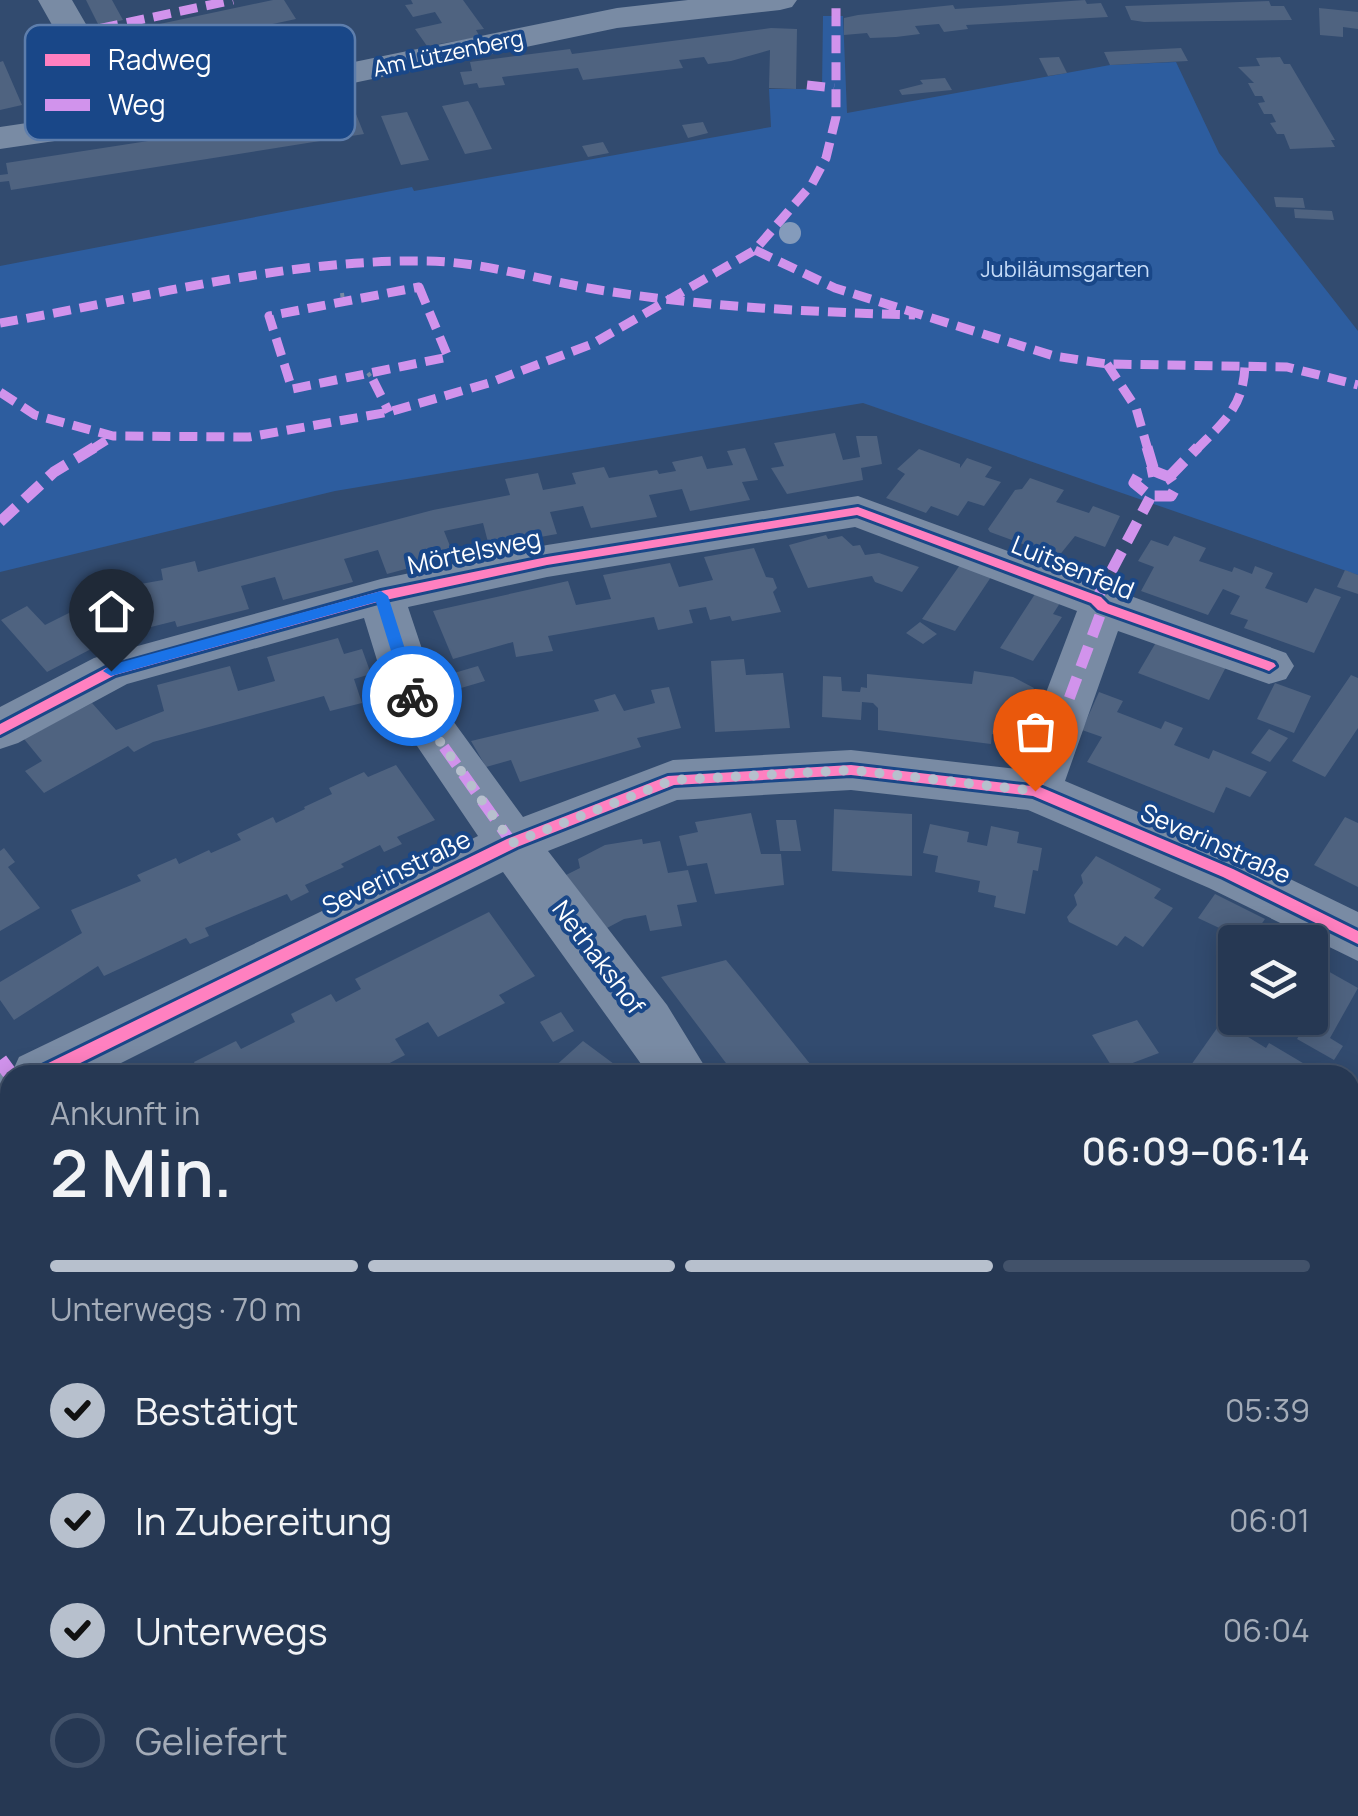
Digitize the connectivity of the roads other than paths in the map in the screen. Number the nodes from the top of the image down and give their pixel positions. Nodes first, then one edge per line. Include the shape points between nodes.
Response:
1 (55, 0) edge
2 (780, 0) edge
3 (69, 25) edge
4 (355, 64) edge
5 (25, 134) edge
6 (0, 138) edge
7 (858, 511) joint
8 (381, 596) junction
9 (1103, 608) junction
10 (1269, 666) dead end
11 (0, 730) edge
12 (1035, 791) junction
13 (512, 843) junction
14 (1358, 938) edge
15 (60, 1065) edge
16 (675, 1065) edge

1 - 3 street
2 - 4 street, Am Lützenberg via 526,23
5 - 6 street, Am Lützenberg
7 - 8 street, Mörtelsweg via 547,560
7 - 9 street, Luitsenfeld
8 - 11 street, Mörtelsweg via 111,671
8 - 13 street, Mörtelsweg via 417,709
9 - 10 street, Luitsenfeld
9 - 12 street, Luitsenfeld
12 - 13 street, Severinstraße via 851,770 673,780
12 - 14 street, Severinstraße via 1228,873
13 - 15 street, Severinstraße
13 - 16 street, Nethakshof

